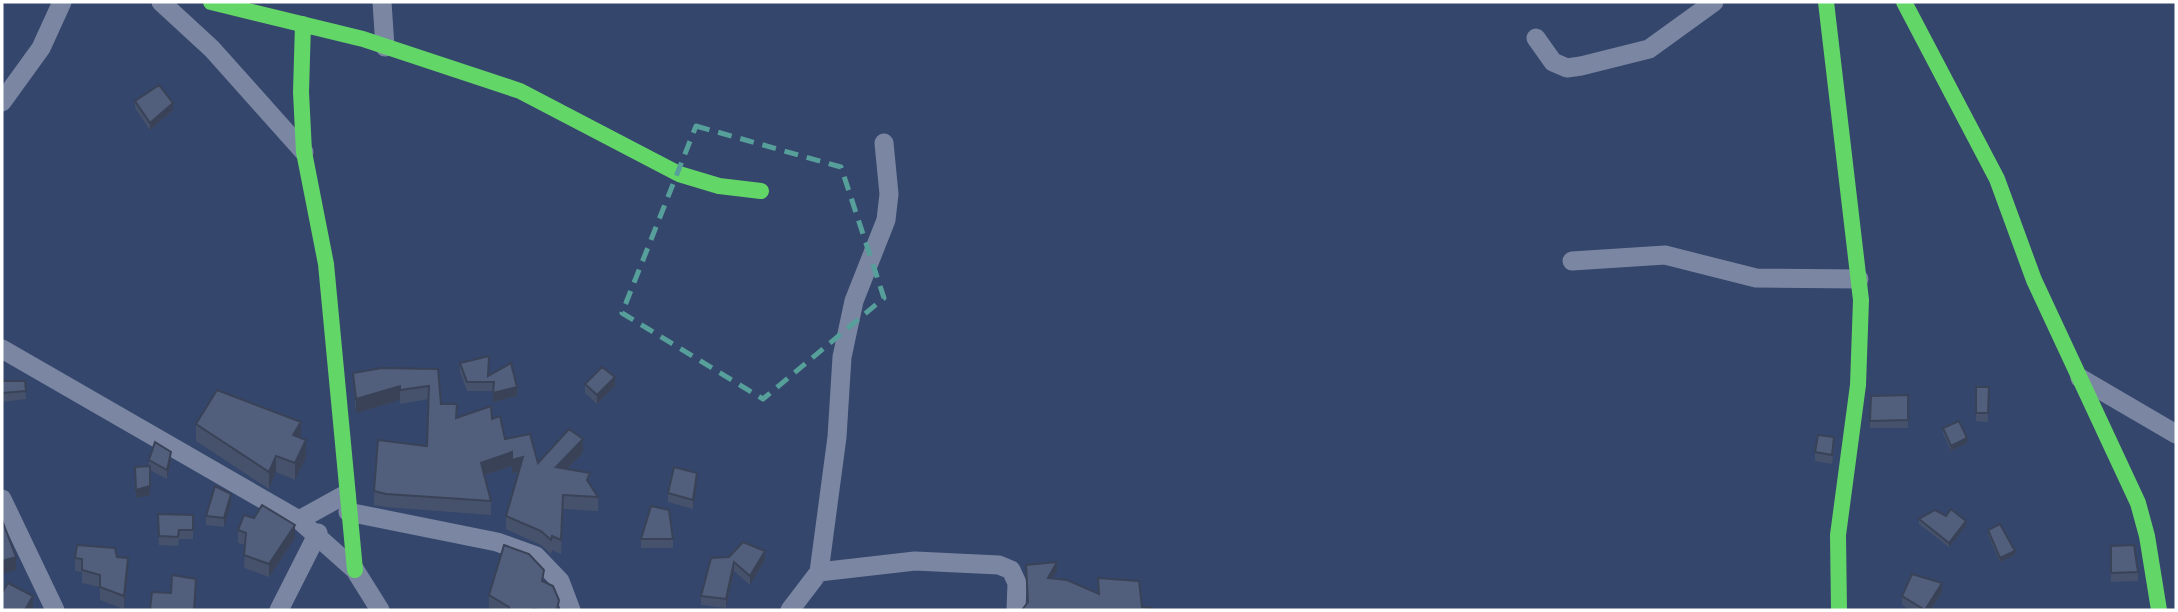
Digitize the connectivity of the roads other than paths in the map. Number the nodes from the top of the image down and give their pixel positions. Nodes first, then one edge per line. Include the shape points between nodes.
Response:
1 (62, 2) edge
2 (160, 2) edge
3 (211, 2) edge
4 (382, 2) edge
5 (1714, 2) edge
6 (1826, 2) edge
7 (1904, 2) edge
8 (303, 24) junction
9 (1536, 38) dead end
10 (385, 47) junction
11 (2, 102) edge
12 (884, 143) dead end
13 (304, 152) junction
14 (761, 191) dead end
15 (1572, 261) dead end
16 (1859, 279) junction
17 (2, 349) edge
18 (2080, 378) junction
19 (2176, 434) edge
20 (2, 499) edge
21 (347, 503) junction
22 (299, 520) junction
23 (318, 533) junction
24 (355, 569) junction
25 (820, 572) junction
26 (55, 610) edge
27 (279, 610) edge
28 (380, 610) edge
29 (571, 610) edge
30 (790, 610) edge
31 (1016, 610) edge
32 (1839, 610) edge
33 (2159, 610) edge

1 - 11 street via 41,48
2 - 13 street via 212,49
3 - 8 street
4 - 10 street
5 - 9 street via 1649,49 1581,66 1567,68 1553,62
6 - 16 street
7 - 18 street via 1997,179 2034,280
8 - 10 street
8 - 13 street
10 - 14 street via 520,91 679,173 719,186
12 - 25 street via 889,194 886,220 854,301 842,357
13 - 21 street via 326,264
15 - 16 street via 1665,254 1756,278
16 - 32 street via 1862,339 1838,535
17 - 22 street
18 - 19 street
18 - 33 street via 2138,503
20 - 26 street
21 - 22 street
21 - 24 street
21 - 29 street via 536,556 560,581
22 - 23 street
23 - 24 street
23 - 27 street
24 - 28 street
25 - 30 street
25 - 31 street via 915,561 999,565 1011,569 1017,583

